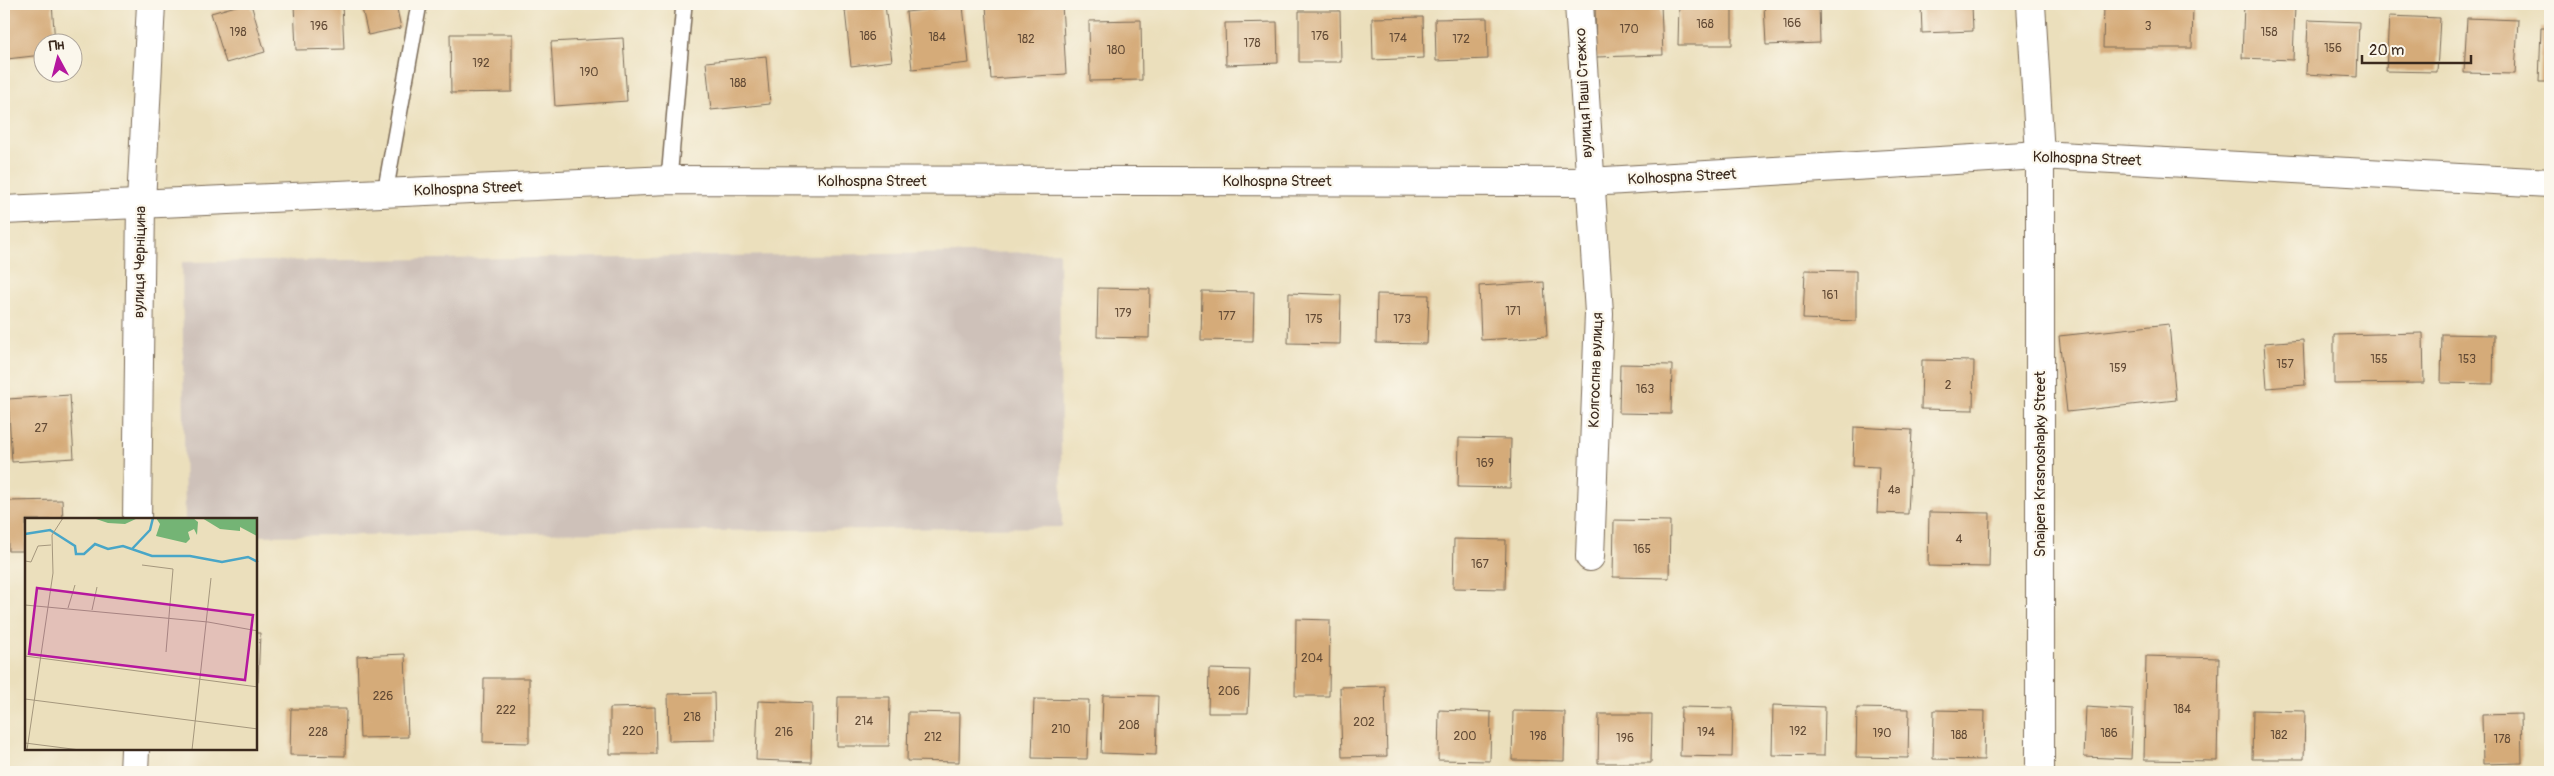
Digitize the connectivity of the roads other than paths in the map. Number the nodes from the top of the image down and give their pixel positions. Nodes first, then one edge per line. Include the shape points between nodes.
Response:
1 (151, 4) edge
2 (419, 4) edge
3 (684, 4) edge
4 (1579, 4) edge
5 (2031, 4) edge
6 (2040, 155) junction
7 (668, 180) junction
8 (1590, 182) junction
9 (2550, 183) edge
10 (385, 193) junction
11 (140, 203) junction
12 (4, 210) edge
13 (137, 518) edge
14 (1590, 557) dead end
15 (135, 751) edge
16 (134, 772) edge
17 (2040, 772) edge

1 - 11 street, вулиця Черніцина
2 - 10 lane
3 - 7 lane
4 - 8 street, вулиця Паші Стежко
5 - 6 street, Snaipera Krasnoshapky Street
6 - 8 street, Kolhospna Street
6 - 9 street, Kolhospna Street
6 - 17 street, Snaipera Krasnoshapky Street
7 - 8 street, Kolhospna Street
7 - 10 street, Kolhospna Street
8 - 14 street, Колгоспна вулиця via 1599,313
10 - 11 street, Kolhospna Street
11 - 12 street, Kolhospna Street
11 - 13 street, вулиця Черніцина
15 - 16 street

